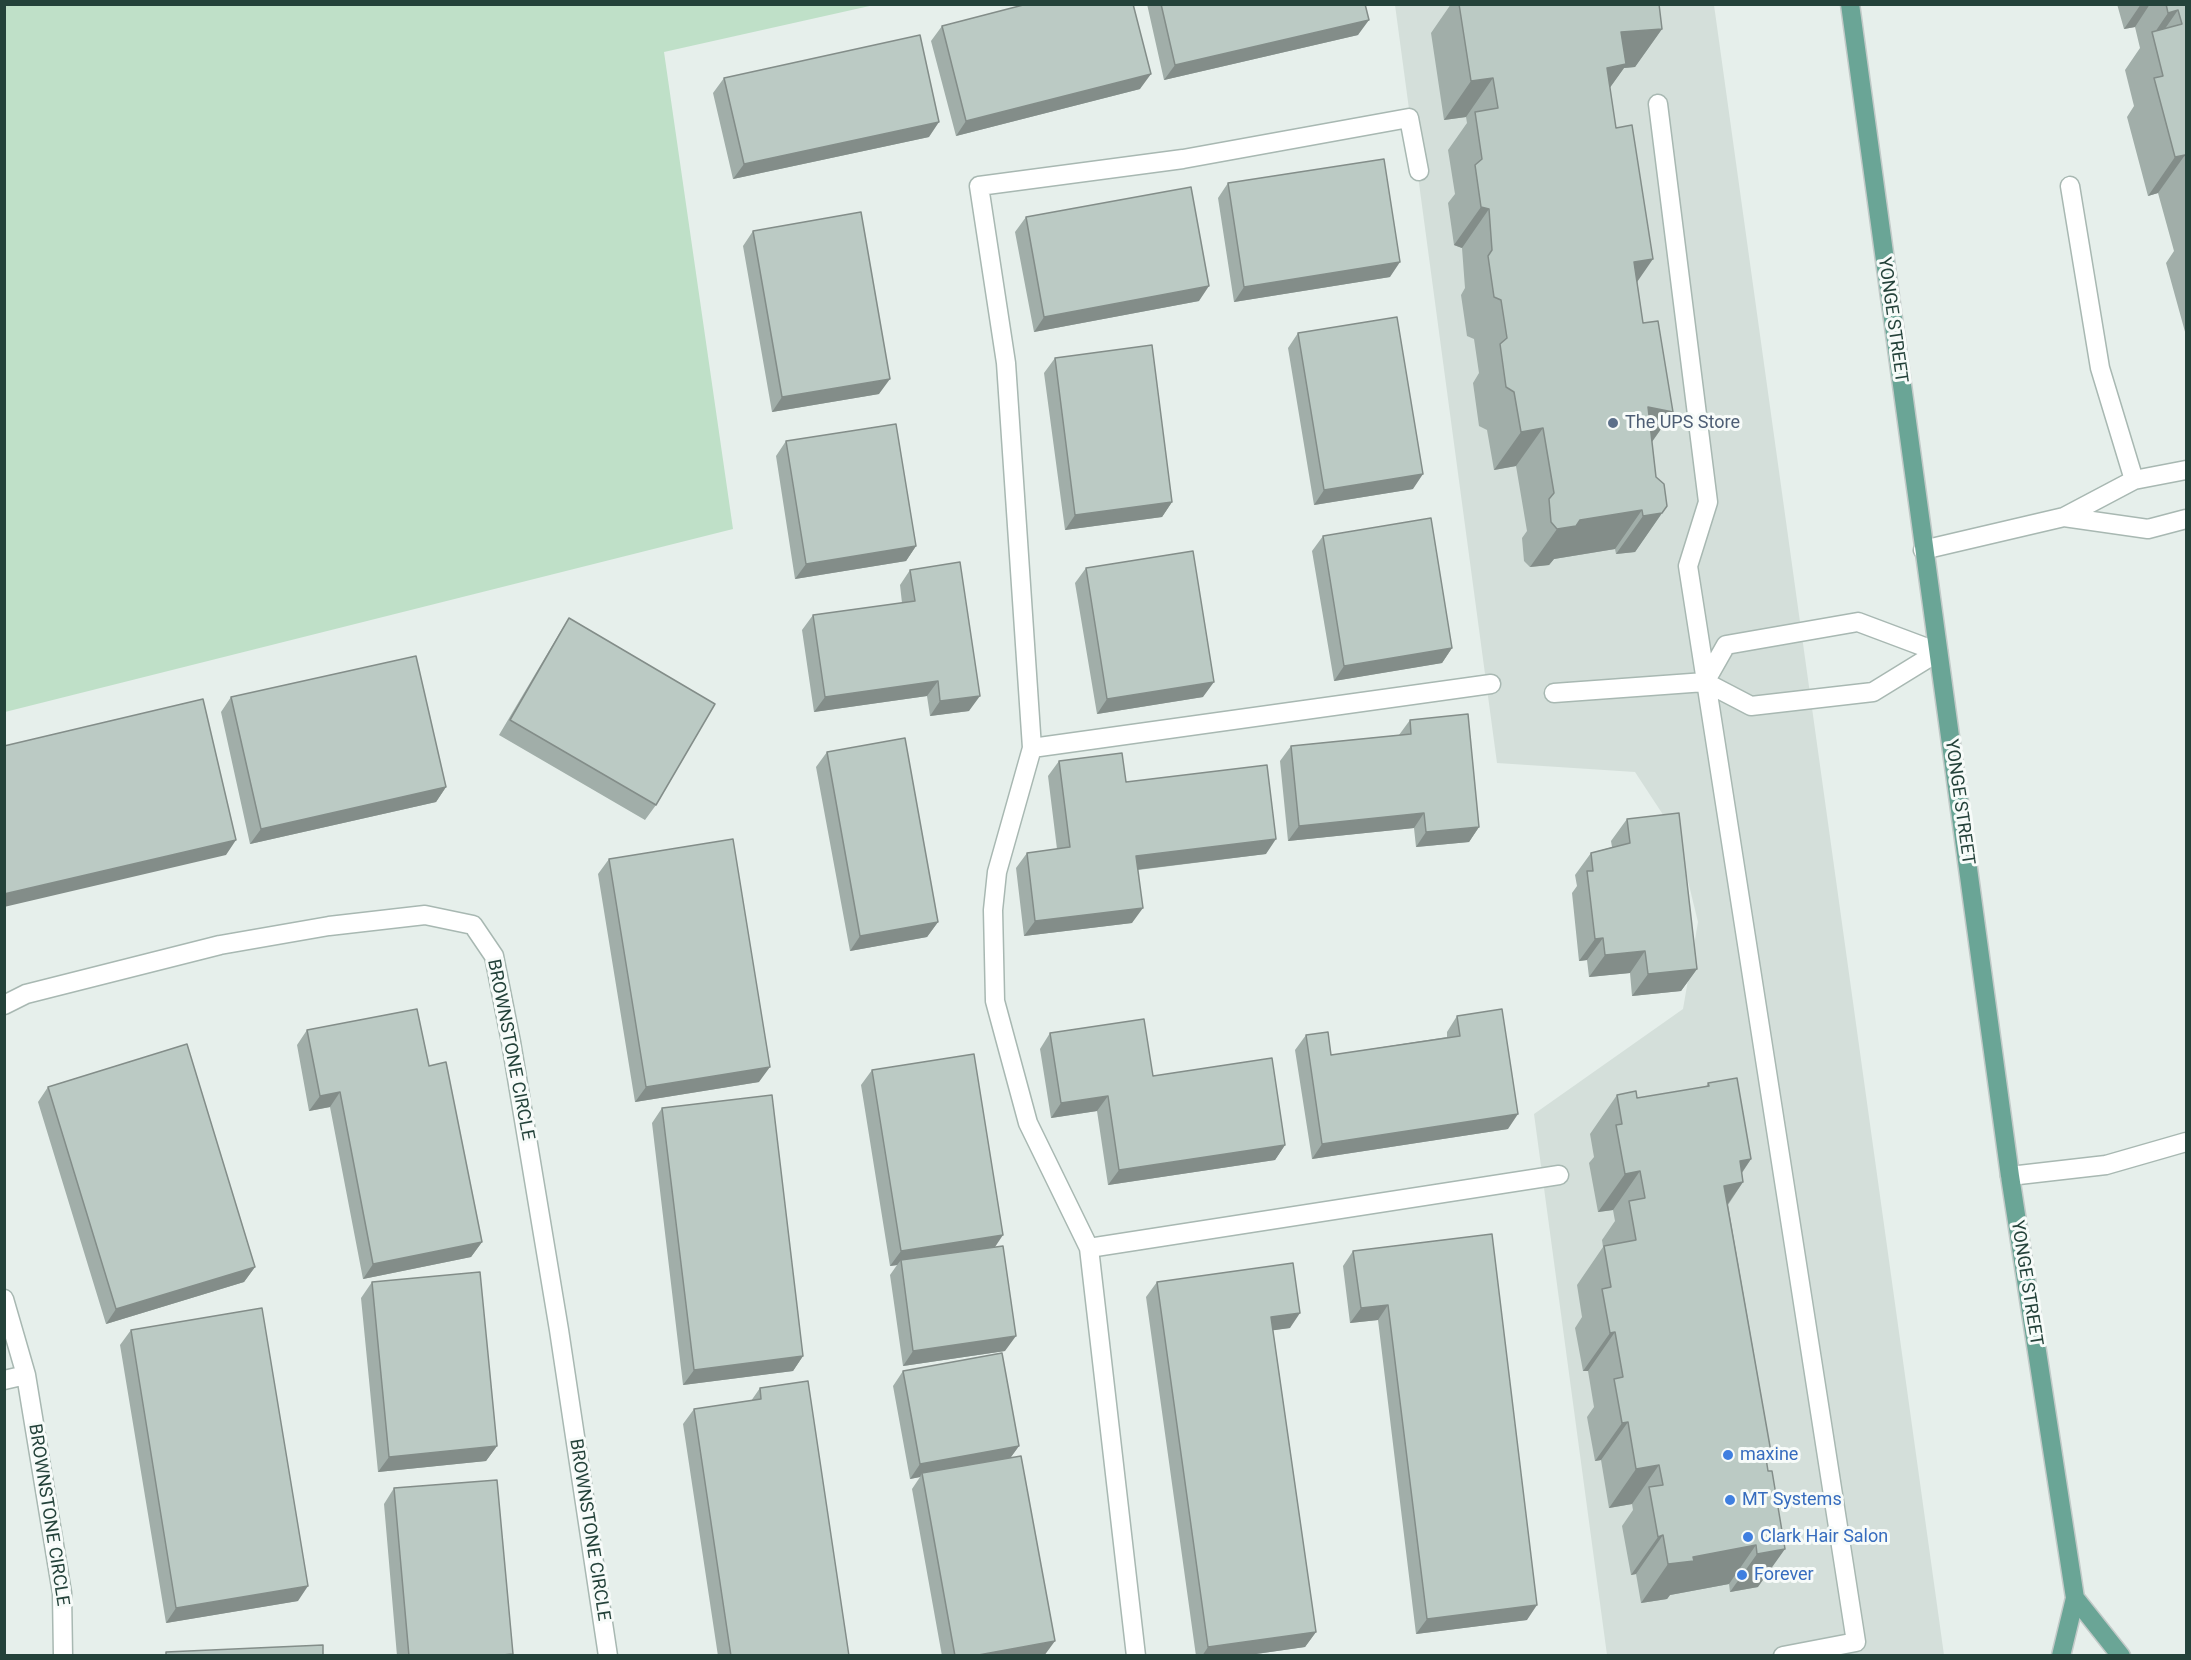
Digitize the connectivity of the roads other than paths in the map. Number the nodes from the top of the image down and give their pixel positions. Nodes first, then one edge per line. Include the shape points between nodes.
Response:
1 (1850, 4) edge
2 (1658, 104) dead end
3 (1419, 171) dead end
4 (2070, 186) dead end
5 (2187, 470) edge
6 (2134, 480) junction
7 (2064, 518) junction
8 (2187, 519) edge
9 (1923, 550) junction
10 (1938, 652) junction
11 (1705, 682) junction
12 (1491, 684) dead end
13 (1554, 693) dead end
14 (1032, 748) junction
15 (4, 1005) edge
16 (2187, 1142) edge
17 (1559, 1174) dead end
18 (2010, 1176) junction
19 (1089, 1248) junction
20 (4, 1299) edge
21 (26, 1375) junction
22 (4, 1380) edge
23 (2075, 1598) junction
24 (63, 1656) edge
25 (608, 1656) edge
26 (1136, 1656) edge
27 (1783, 1656) edge
28 (2061, 1656) edge
29 (2121, 1656) edge

1 - 9 main road, YONGE STREET
2 - 11 street via 1708,502 1688,566
3 - 14 street via 1409,118 1183,159 979,186 1006,363
4 - 6 street via 2100,368
5 - 6 street
6 - 7 street
7 - 8 street via 2148,530
7 - 9 street
9 - 10 main road, YONGE STREET
10 - 11 street via 1873,692 1751,706
10 - 11 street via 1858,622 1726,645
10 - 18 main road, YONGE STREET
11 - 13 street
11 - 27 street via 1856,1642
12 - 14 street
14 - 19 street via 997,872 993,910 995,1001 1029,1123
15 - 25 street, BROWNSTONE CIRCLE via 26,994 220,945 329,926 425,915 472,925 494,957 511,1042
16 - 18 street via 2106,1166
17 - 19 street
18 - 23 main road, YONGE STREET
19 - 26 street
20 - 21 street, BROWNSTONE CIRCLE
21 - 22 street
21 - 24 street, BROWNSTONE CIRCLE via 62,1593
23 - 28 main road, YONGE STREET
23 - 29 main road, YONGE STREET

